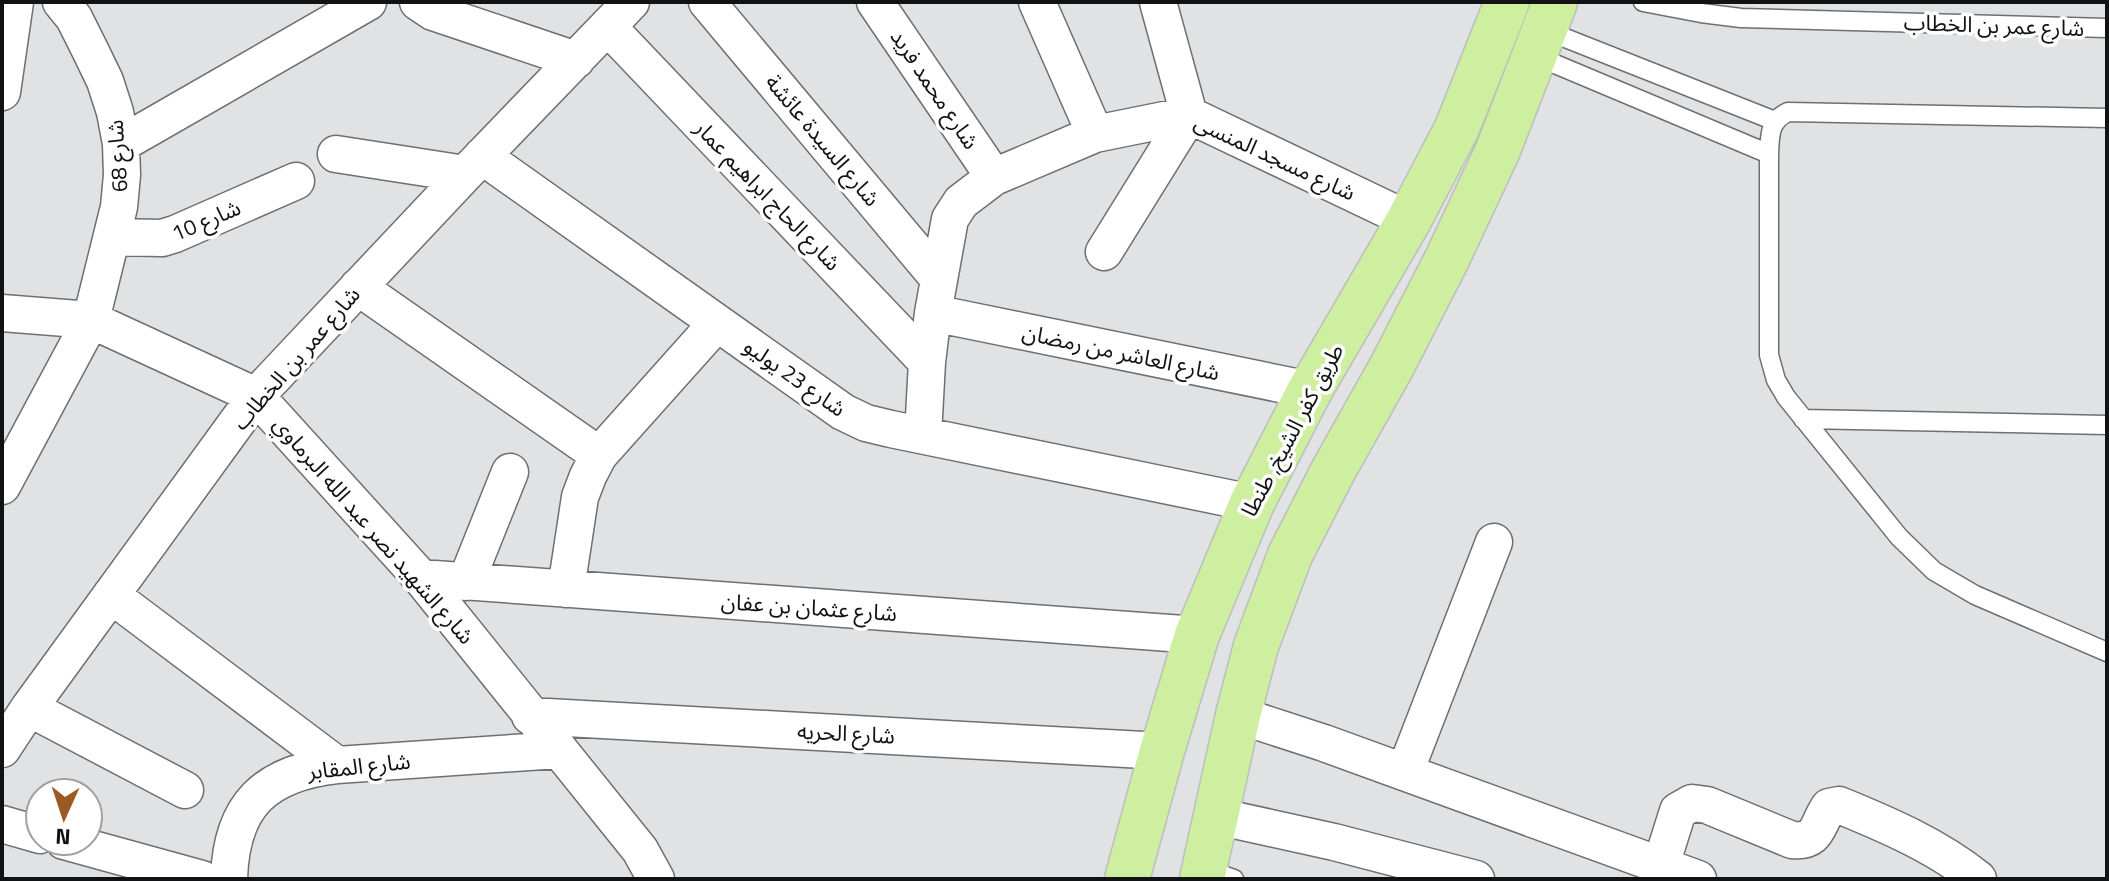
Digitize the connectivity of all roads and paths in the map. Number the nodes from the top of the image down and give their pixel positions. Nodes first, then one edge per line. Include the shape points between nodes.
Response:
1 (15, 2) edge
2 (61, 2) edge
3 (368, 2) edge
4 (707, 2) edge
5 (875, 2) edge
6 (1037, 2) edge
7 (1158, 2) edge
8 (1507, 2) edge
9 (1643, 2) edge
10 (430, 5) edge
11 (1743, 10) edge
12 (620, 15) edge
13 (2107, 28) edge
14 (1545, 30) edge
15 (576, 60) junction
16 (2, 92) edge
17 (1189, 115) junction
18 (2107, 118) edge
19 (1775, 121) junction
20 (1095, 134) junction
21 (121, 144) junction
22 (336, 154) dead end
23 (1769, 154) junction
24 (474, 165) junction
25 (994, 177) junction
26 (296, 181) dead end
27 (1409, 220) junction
28 (112, 237) junction
29 (1104, 252) dead end
30 (358, 287) junction
31 (936, 296) junction
32 (2, 313) edge
33 (91, 320) junction
34 (717, 323) junction
35 (927, 362) junction
36 (1310, 390) junction
37 (256, 396) junction
38 (1803, 419) junction
39 (2107, 425) edge
40 (923, 435) junction
41 (599, 455) junction
42 (510, 472) dead end
43 (2, 486) edge
44 (1252, 503) junction
45 (1494, 542) dead end
46 (421, 578) junction
47 (466, 582) junction
48 (566, 589) junction
49 (111, 595) junction
50 (1197, 635) junction
51 (2107, 652) edge
52 (1238, 715) junction
53 (530, 716) junction
54 (12, 726) edge
55 (558, 750) junction
56 (1162, 751) junction
57 (337, 765) junction
58 (1405, 772) junction
59 (185, 790) dead end
60 (1216, 816) junction
61 (2, 824) edge
62 (24, 830) edge
63 (104, 852) edge
64 (1661, 865) junction
65 (1214, 876) edge
66 (202, 879) edge
67 (229, 879) edge
68 (656, 879) edge
69 (1104, 879) edge
70 (1127, 879) edge
71 (1476, 879) edge
72 (1698, 879) edge
73 (1978, 879) edge

1 - 16 street
2 - 21 street, شارع 68 via 105,81
3 - 21 street
4 - 31 street, شارع السيدة عائشة
5 - 25 street, شارع محمد فريد
6 - 20 street
7 - 17 street
8 - 27 main road, طريق كفر الشيخ, طنطا via 1457,128
9 - 11 lane, شارع عمر بن الخطاب via 1701,13
10 - 15 street
11 - 13 lane, شارع عمر بن الخطاب
12 - 15 street, شارع عمر بن الخطاب
12 - 35 street, شارع الحاج ابراهيم عمار
14 - 19 lane
14 - 23 lane
14 - 52 main road via 1498,150 1447,259 1290,555 1256,646
15 - 24 street, شارع عمر بن الخطاب
17 - 20 street, شارع مسجد المنسى
17 - 27 street, شارع مسجد المنسى
17 - 29 street
18 - 19 lane via 1788,112
19 - 23 lane
20 - 25 street, شارع مسجد المنسى
21 - 28 street, شارع 68 via 119,207
22 - 24 street
23 - 38 lane via 1769,355 1776,380
24 - 30 street, شارع عمر بن الخطاب
24 - 34 street, شارع 23 يوليو
25 - 31 street, شارع مسجد المنسى via 955,210
26 - 28 street, شارع 10 via 162,238
27 - 36 main road, طريق كفر الشيخ, طنطا
28 - 33 street, شارع 68
30 - 37 street, شارع عمر بن الخطاب
30 - 41 street
31 - 35 street, شارع مسجد المنسى
31 - 36 street, شارع العاشر من رمضان
32 - 33 street, شارع الشهيد نصر عبد الله البرماوي
33 - 37 street, شارع الشهيد نصر عبد الله البرماوي
33 - 43 street, شارع 68
34 - 40 street, شارع 23 يوليو via 843,412 866,423
34 - 41 street
35 - 40 street, شارع مسجد المنسى
36 - 44 main road, طريق كفر الشيخ, طنطا
37 - 46 street, شارع الشهيد نصر عبد الله البرماوي
37 - 49 street, شارع عمر بن الخطاب
38 - 39 lane
38 - 51 lane via 1899,537 1934,571 1975,595
40 - 44 street, شارع 23 يوليو
41 - 48 street via 580,497
42 - 47 street
44 - 50 main road, طريق كفر الشيخ, طنطا
45 - 58 street
46 - 47 street, شارع عثمان بن عفان
46 - 53 street, شارع الشهيد نصر عبد الله البرماوي
47 - 48 street, شارع عثمان بن عفان
48 - 50 street, شارع عثمان بن عفان
49 - 54 street, شارع عمر بن الخطاب
49 - 57 street
50 - 56 main road, طريق كفر الشيخ, طنطا
52 - 58 street
52 - 60 main road
53 - 55 street, شارع الشهيد نصر عبد الله البرماوي
53 - 56 street, شارع الحريه
54 - 59 street
55 - 57 street, شارع المقابر
55 - 68 street, شارع الشهيد نصر عبد الله البرماوي via 640,850
56 - 70 main road, طريق كفر الشيخ, طنطا
57 - 67 street, شارع المقابر via 282,778 259,795 240,818
58 - 64 street
60 - 65 main road
60 - 71 street
61 - 62 street
63 - 66 street
64 - 72 street
64 - 73 street via 1678,811 1692,803 1801,841 1816,831 1829,807 1839,805 1938,850
69 - 70 street

